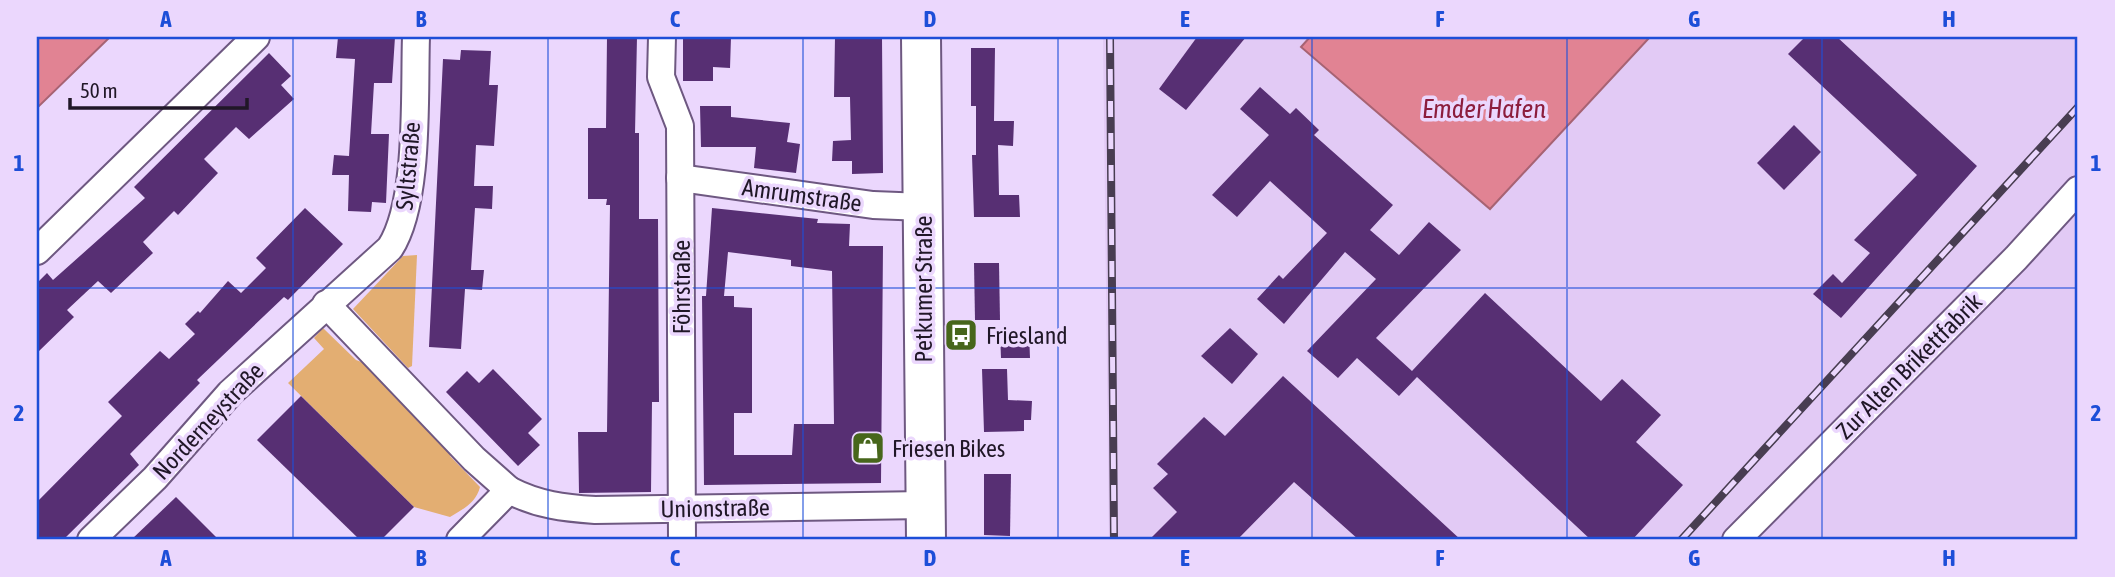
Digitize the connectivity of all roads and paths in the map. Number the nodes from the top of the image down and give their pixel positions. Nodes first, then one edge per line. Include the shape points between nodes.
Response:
1 (256, 37) edge
2 (416, 37) edge
3 (662, 37) edge
4 (921, 37) edge
5 (680, 178) junction
6 (2078, 190) edge
7 (924, 207) junction
8 (37, 251) edge
9 (326, 304) junction
10 (509, 490) junction
11 (682, 509) junction
12 (925, 522) edge
13 (91, 540) edge
14 (460, 540) edge
15 (682, 540) edge
16 (1736, 540) edge

1 - 8 street
2 - 9 street, Syltstraße via 405,216 390,247
3 - 5 street, Föhrstraße via 662,77 680,126
4 - 7 main road, Petkumer Straße
5 - 7 street, Amrumstraße via 873,205
5 - 11 street, Föhrstraße
6 - 16 street, Zur Alten Brikettfabrik
7 - 12 main road, Petkumer Straße
9 - 10 street, Unionstraße
9 - 13 street, Norderneystraße via 230,393 155,478
10 - 11 street, Unionstraße via 556,508
10 - 14 street
11 - 12 street, Unionstraße
11 - 15 street, Föhrstraße

